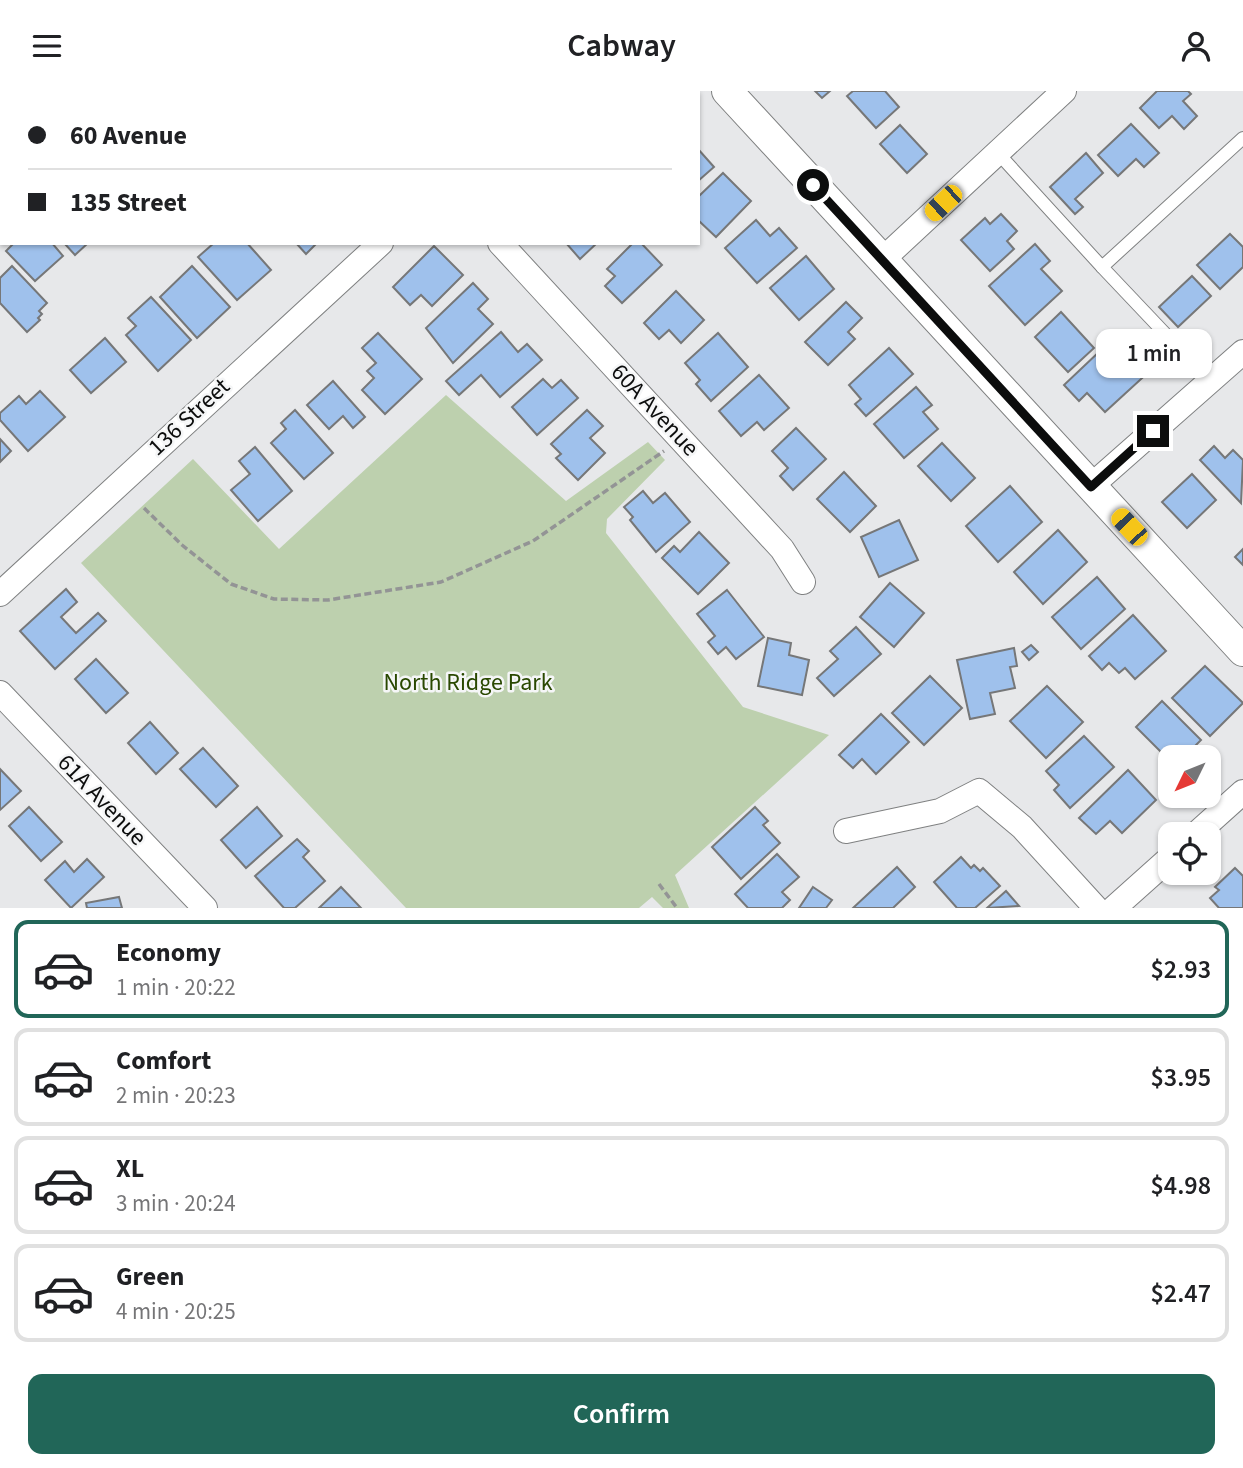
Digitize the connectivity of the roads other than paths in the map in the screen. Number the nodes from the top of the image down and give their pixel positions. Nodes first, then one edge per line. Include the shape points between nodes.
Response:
1 (727, 91) edge
2 (1064, 91) edge
3 (1243, 138) edge
4 (997, 152) junction
5 (379, 245) edge
6 (502, 245) edge
7 (882, 260) junction
8 (1102, 267) junction
9 (1243, 352) edge
10 (1210, 381) junction
11 (1091, 487) junction
12 (803, 582) dead end
13 (0, 594) edge
14 (1243, 651) edge
15 (0, 693) edge
16 (1243, 792) edge
17 (1210, 822) edge
18 (846, 831) dead end
19 (1158, 869) edge
20 (205, 908) edge
21 (1096, 908) edge
22 (1114, 908) edge

1 - 7 street
2 - 4 street
3 - 8 lane
4 - 7 street
4 - 8 lane
5 - 13 street, 136 Street
6 - 12 street, 60A Avenue via 782,549
7 - 11 street
8 - 10 lane
9 - 10 street
10 - 11 street
11 - 14 street
15 - 20 street, 61A Avenue
16 - 17 street
18 - 21 street via 940,811 979,791 1022,827
19 - 22 street

